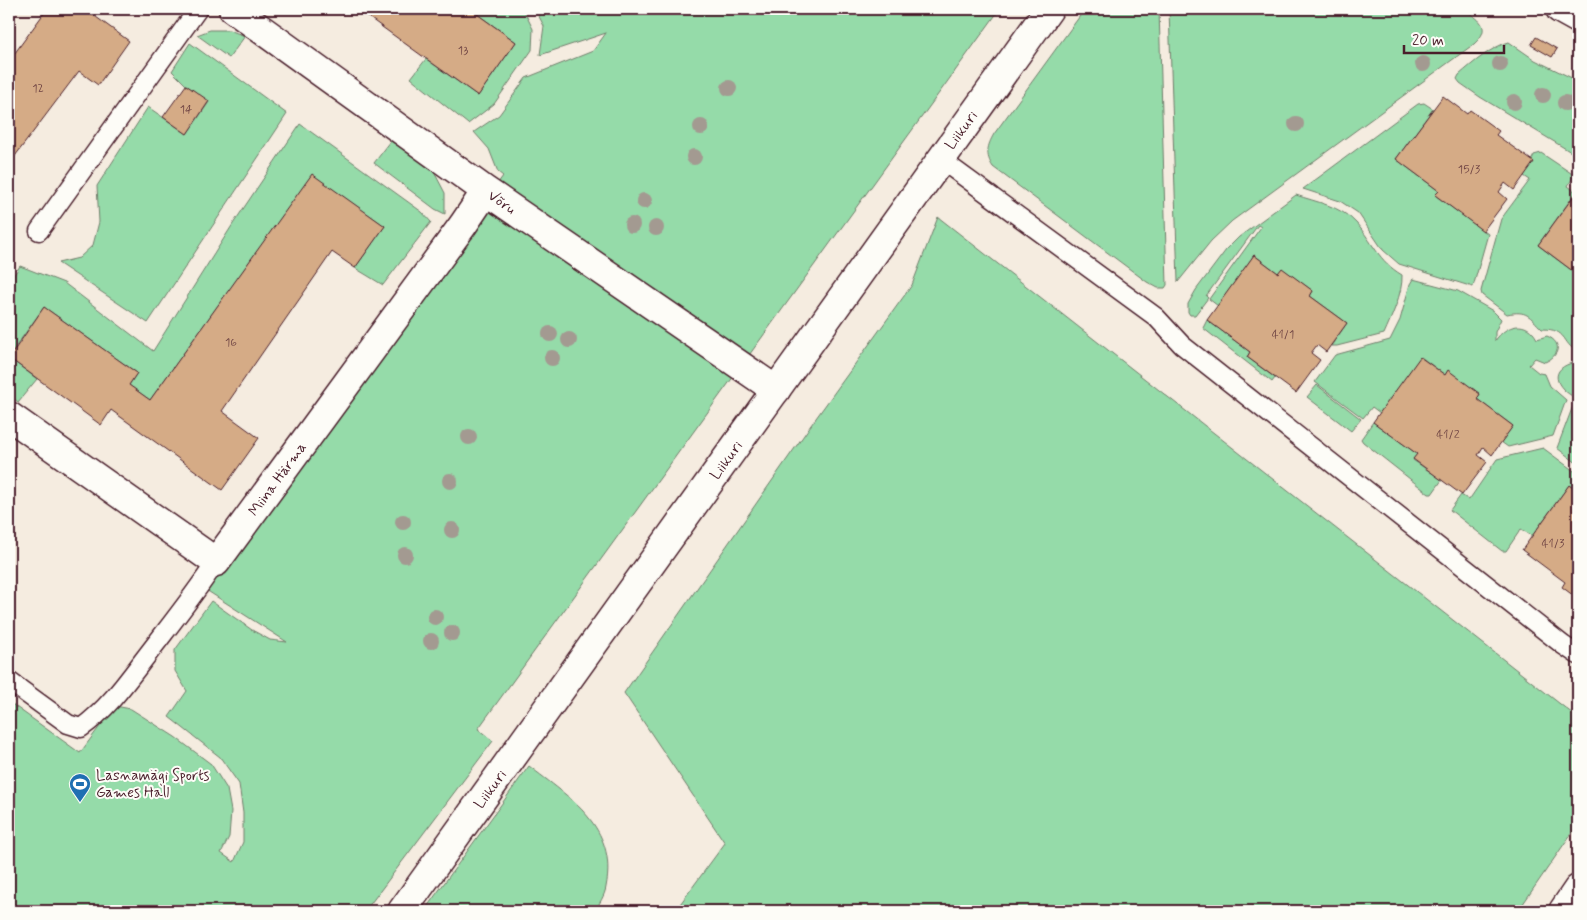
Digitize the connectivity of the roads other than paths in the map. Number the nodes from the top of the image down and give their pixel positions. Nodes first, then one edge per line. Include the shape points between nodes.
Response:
1 (198, 9) edge
2 (233, 9) edge
3 (1049, 9) edge
4 (1560, 9) edge
5 (1578, 19) edge
6 (940, 159) junction
7 (486, 191) junction
8 (39, 231) dead end
9 (776, 390) junction
10 (9, 416) edge
11 (216, 562) junction
12 (1578, 655) edge
13 (9, 681) edge
14 (1578, 889) edge
15 (402, 911) edge
16 (1563, 911) edge

1 - 8 lane
2 - 7 street, Võru
3 - 6 street, Liikuri
4 - 5 street
6 - 9 street, Liikuri
6 - 12 lane via 1156,317 1182,345
7 - 9 street, Võru
7 - 11 street, Miina Härma
9 - 15 street, Liikuri
10 - 11 street
11 - 13 lane via 120,689 94,719 81,728 68,724
14 - 16 street

